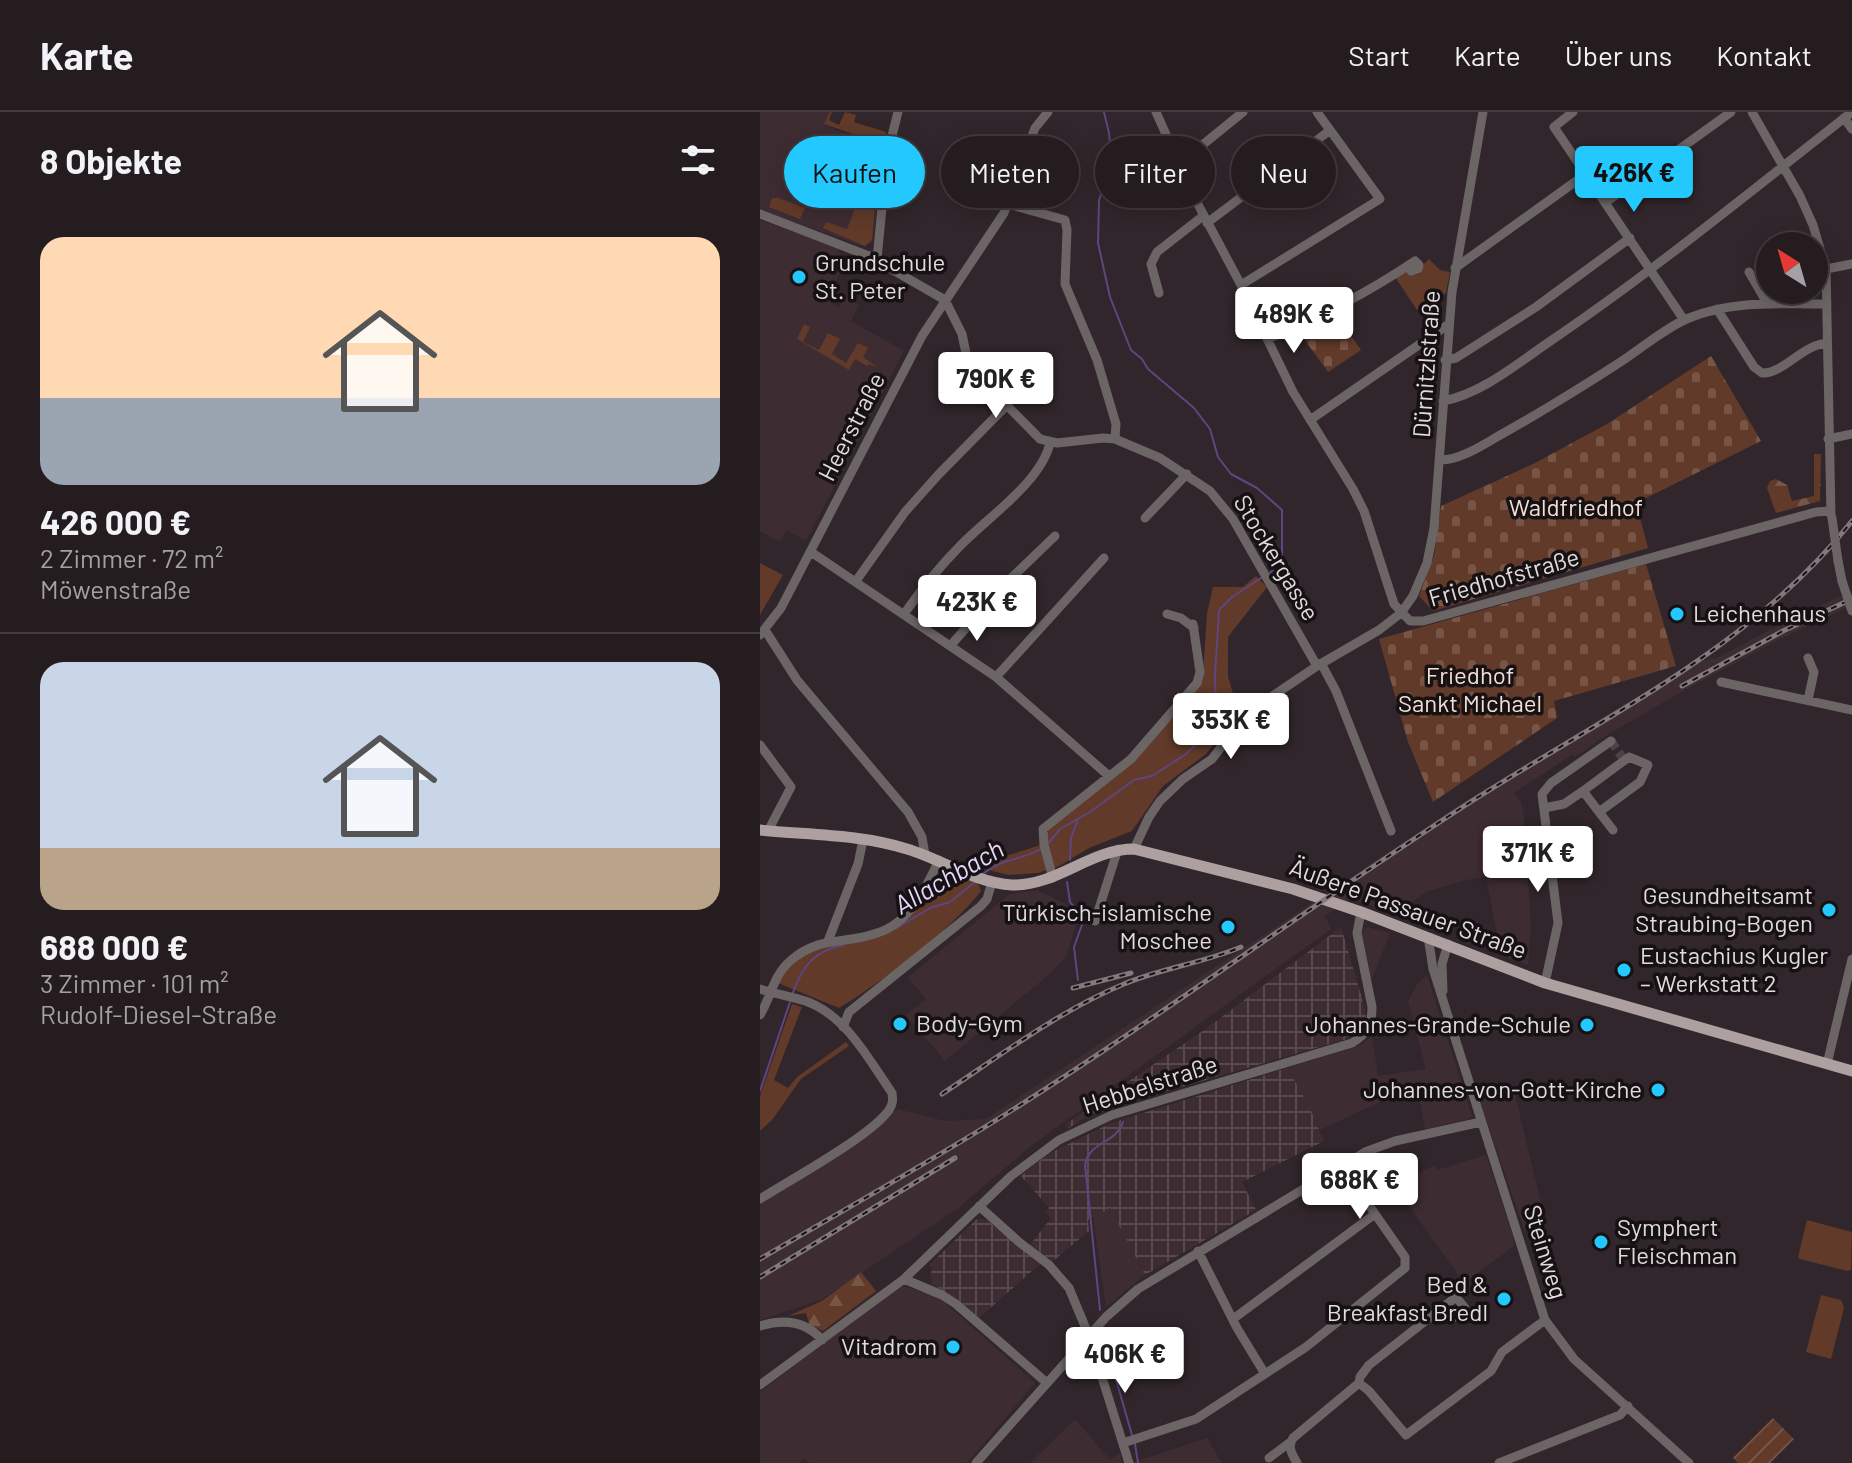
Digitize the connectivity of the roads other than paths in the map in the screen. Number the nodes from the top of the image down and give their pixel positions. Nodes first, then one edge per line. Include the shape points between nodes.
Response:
1 (898, 112) edge
2 (1048, 112) edge
3 (1156, 112) edge
4 (1243, 112) edge
5 (1317, 112) edge
6 (1483, 112) edge
7 (1573, 112) edge
8 (1731, 112) edge
9 (1752, 112) edge
10 (1848, 115) edge
11 (1852, 129) edge
12 (1329, 131) junction
13 (1032, 136) edge
14 (1167, 136) edge
15 (1213, 136) edge
16 (1783, 165) junction
17 (1586, 174) junction
18 (1606, 202) junction
19 (1005, 208) edge
20 (1022, 208) edge
21 (1199, 208) edge
22 (760, 214) edge
23 (1205, 220) junction
24 (1815, 232) edge
25 (1630, 238) junction
26 (877, 259) junction
27 (1407, 266) dead end
28 (1851, 266) edge
29 (1455, 268) junction
30 (1650, 269) junction
31 (1828, 269) edge
32 (1749, 272) dead end
33 (1756, 284) edge
34 (1241, 285) junction
35 (1159, 293) dead end
36 (945, 300) junction
37 (1759, 304) edge
38 (1827, 304) edge
39 (1717, 309) junction
40 (1684, 320) junction
41 (1449, 324) junction
42 (1267, 339) junction
43 (1827, 343) junction
44 (1445, 360) junction
45 (1443, 401) junction
46 (1006, 406) junction
47 (1310, 420) junction
48 (1852, 434) edge
49 (1115, 439) junction
50 (1828, 439) junction
51 (1050, 443) junction
52 (1441, 460) junction
53 (1187, 474) junction
54 (1831, 514) junction
55 (1145, 518) dead end
56 (1055, 536) dead end
57 (811, 552) junction
58 (1104, 558) dead end
59 (1852, 572) edge
60 (1841, 579) junction
61 (856, 581) junction
62 (1852, 611) edge
63 (1401, 613) junction
64 (904, 614) junction
65 (1167, 614) dead end
66 (762, 633) edge
67 (951, 645) junction
68 (1808, 658) dead end
69 (1319, 664) junction
70 (996, 677) junction
71 (1721, 682) dead end
72 (1808, 700) junction
73 (1852, 710) edge
74 (1611, 741) dead end
75 (760, 745) edge
76 (1109, 776) junction
77 (1583, 791) junction
78 (1544, 808) junction
79 (1599, 812) junction
80 (764, 830) edge
81 (1613, 830) dead end
82 (1391, 831) dead end
83 (863, 840) junction
84 (1118, 849) junction
85 (1134, 849) junction
86 (925, 855) junction
87 (951, 865) junction
88 (1053, 878) junction
89 (990, 881) junction
90 (1361, 912) junction
91 (1095, 921) dead end
92 (1431, 938) junction
93 (828, 941) junction
94 (1448, 944) junction
95 (1851, 962) edge
96 (1545, 983) junction
97 (765, 991) edge
98 (1444, 1002) junction
99 (760, 1015) edge
100 (843, 1027) junction
101 (1827, 1064) junction
102 (1852, 1071) edge
103 (1481, 1122) junction
104 (1341, 1165) junction
105 (760, 1199) edge
106 (979, 1206) junction
107 (1375, 1214) junction
108 (1198, 1251) junction
109 (904, 1279) junction
110 (1444, 1307) dead end
111 (1233, 1319) junction
112 (1545, 1320) junction
113 (760, 1326) edge
114 (1089, 1336) junction
115 (822, 1340) junction
116 (1265, 1374) junction
117 (1047, 1383) junction
118 (1359, 1383) junction
119 (760, 1385) edge
120 (1628, 1406) junction
121 (1130, 1441) junction
122 (1289, 1443) junction
123 (1269, 1458) dead end
124 (976, 1463) edge
125 (1129, 1463) edge
126 (1297, 1463) edge
127 (1499, 1463) edge
128 (1689, 1463) edge

1 - 26 street via 887,158
2 - 13 street, Heerstraße
3 - 14 street
4 - 15 street
5 - 12 street
6 - 29 street, Dürnitzlstraße
7 - 17 street via 1554,127
8 - 18 street
9 - 16 street
10 - 11 street
10 - 16 street
12 - 23 street
12 - 34 street via 1380,199
16 - 24 street
16 - 30 street
17 - 18 street
17 - 29 street
18 - 25 street
19 - 36 street, Heerstraße
20 - 49 street via 1065,220 1064,279 1097,360 1116,424
21 - 23 street
22 - 26 street
23 - 34 street
23 - 35 street via 1157,252 1151,264
25 - 30 street
25 - 44 street via 1536,307
26 - 36 street
27 - 42 street via 1351,302
28 - 31 street
29 - 41 street, Dürnitzlstraße
30 - 40 street
30 - 45 street via 1501,375
32 - 33 street
34 - 42 street
36 - 46 street via 969,364
36 - 57 street, Heerstraße via 911,355
37 - 39 street
38 - 43 street
39 - 40 street
39 - 43 street via 1762,373 1807,347
40 - 52 street via 1561,401 1481,446
41 - 44 street, Dürnitzlstraße
41 - 47 street
42 - 47 street
43 - 50 street
44 - 45 street, Dürnitzlstraße
45 - 52 street, Dürnitzlstraße
46 - 51 street via 1033,434
46 - 61 street via 905,512
47 - 63 street via 1364,511 1387,589
48 - 50 street
49 - 51 street, Stockergasse
49 - 53 street, Stockergasse
50 - 54 street
51 - 64 street via 1029,480 961,545
52 - 63 street, Dürnitzlstraße via 1431,551
53 - 55 street
53 - 69 street, Stockergasse via 1226,509
54 - 60 street, bridge
54 - 63 street, Friedhofstraße via 1816,512 1682,547 1423,621 1410,621
56 - 67 street
57 - 61 street
57 - 66 street, Heerstraße
58 - 70 street
59 - 60 street
60 - 62 street, bridge
61 - 64 street
63 - 69 street, Friedhofstraße
64 - 67 street
65 - 76 street via 1194,626 1197,683 1131,759
66 - 86 street via 908,812
67 - 70 street
68 - 72 street via 1814,672
69 - 82 street, Stockergasse via 1336,691
69 - 85 street, Friedhofstraße via 1246,714 1212,759 1160,801
70 - 76 street
71 - 72 street
72 - 73 street
74 - 78 street via 1544,790
75 - 80 street via 791,787
76 - 88 street via 1047,824 1042,834
77 - 78 street via 1564,804
77 - 79 street
77 - 79 street via 1629,757 1648,765 1640,782
78 - 96 street via 1558,923
79 - 81 street
80 - 83 main road, Äußere Passauer Straße
83 - 86 main road, Äußere Passauer Straße
83 - 93 street
84 - 85 main road, Äußere Passauer Straße
84 - 88 main road, Äußere Passauer Straße
84 - 91 street
85 - 90 main road, Äußere Passauer Straße
86 - 87 main road, Äußere Passauer Straße
87 - 89 main road, Äußere Passauer Straße
87 - 93 street via 891,926 876,934
88 - 89 main road, Äußere Passauer Straße via 1026,884
89 - 100 street via 981,906 849,1012
90 - 92 main road, Äußere Passauer Straße
90 - 106 street, Hebbelstraße via 1357,933 1372,1007 1363,1037 1092,1123 1033,1158
92 - 94 main road, Äußere Passauer Straße
92 - 98 street, Steinweg via 1430,958
93 - 97 street via 789,962
94 - 96 main road, Äußere Passauer Straße
94 - 98 street, Steinweg via 1442,964
95 - 101 street
96 - 101 main road, Äußere Passauer Straße
97 - 99 street
97 - 100 street via 809,1003
98 - 103 street, Steinweg
100 - 105 street via 892,1093 890,1109 862,1134
101 - 102 main road, Äußere Passauer Straße
103 - 104 street via 1380,1146
103 - 112 street, Steinweg
104 - 107 street
104 - 108 street
106 - 109 street, Hebbelstraße
106 - 114 street via 1057,1273 1074,1296
107 - 111 street
107 - 116 street via 1405,1257 1405,1268
108 - 111 street
108 - 114 street via 1138,1289
109 - 115 street, Hebbelstraße
109 - 117 street via 956,1304
110 - 118 street via 1369,1365
111 - 116 street
112 - 118 street via 1502,1352 1491,1371 1406,1435
112 - 120 street, Steinweg via 1574,1359
113 - 115 street via 792,1321
114 - 117 street
114 - 121 street
115 - 119 street, Hebbelstraße
116 - 121 street via 1196,1419
117 - 124 street
118 - 122 street
120 - 127 street via 1620,1415
120 - 128 street, Steinweg
121 - 125 street
122 - 123 street
122 - 126 street

